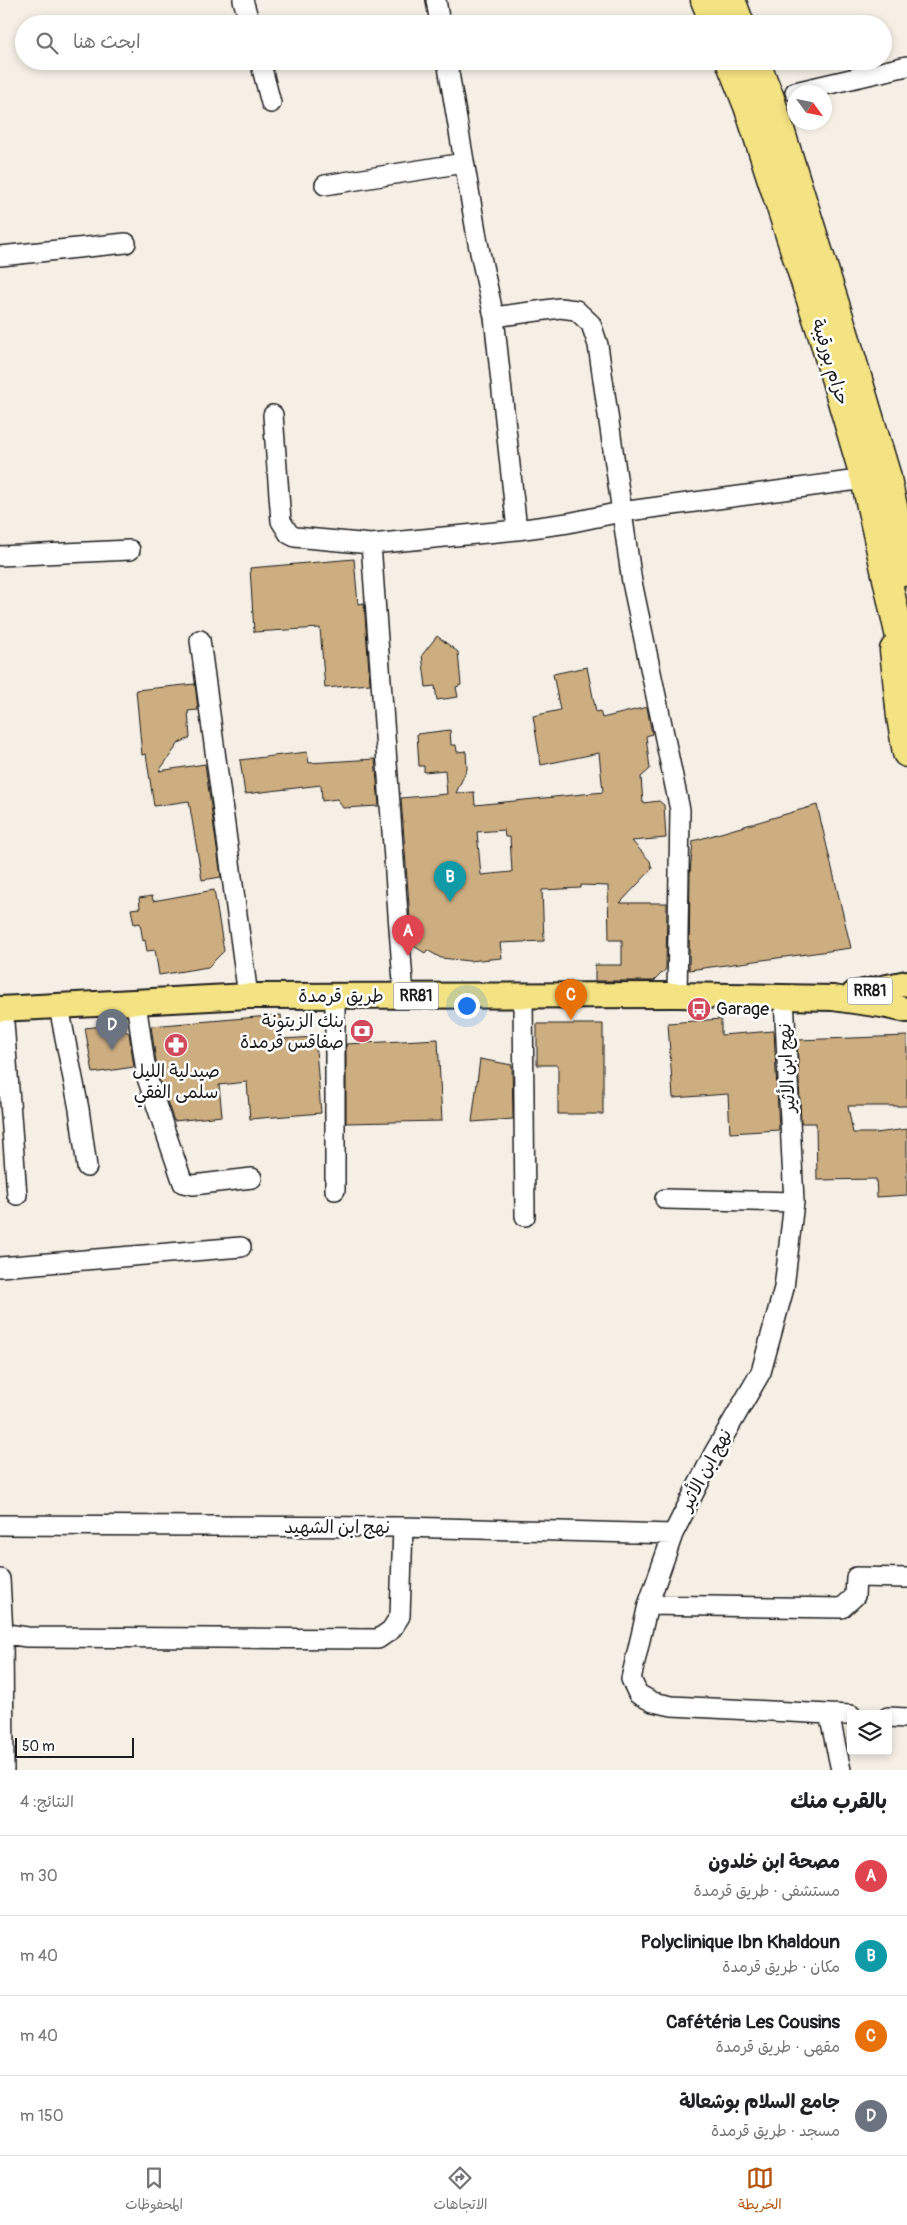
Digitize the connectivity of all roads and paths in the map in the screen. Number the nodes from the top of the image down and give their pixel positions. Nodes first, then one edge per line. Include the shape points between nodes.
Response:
1 (243, 0) edge
2 (436, 0) edge
3 (705, 0) edge
4 (731, 0) edge
5 (247, 15) edge
6 (438, 15) edge
7 (711, 15) edge
8 (737, 15) edge
9 (907, 66) edge
10 (892, 69) edge
11 (262, 70) edge
12 (448, 70) edge
13 (734, 70) edge
14 (763, 70) edge
15 (890, 70) edge
16 (786, 94) edge
17 (271, 103) dead end
18 (464, 163) junction
19 (325, 185) dead end
20 (126, 243) dead end
21 (0, 256) edge
22 (494, 317) junction
23 (273, 414) dead end
24 (865, 479) junction
25 (621, 512) junction
26 (517, 530) junction
27 (371, 544) junction
28 (130, 550) dead end
29 (0, 556) edge
30 (901, 566) edge
31 (200, 640) dead end
32 (907, 669) edge
33 (907, 753) edge
34 (907, 983) edge
35 (335, 995) junction
36 (677, 995) junction
37 (248, 996) junction
38 (404, 996) junction
39 (523, 996) junction
40 (784, 998) junction
41 (833, 998) junction
42 (136, 1003) junction
43 (60, 1007) junction
44 (1, 1009) edge
45 (907, 1010) edge
46 (87, 1167) dead end
47 (252, 1178) dead end
48 (335, 1190) dead end
49 (17, 1195) dead end
50 (665, 1199) dead end
51 (794, 1202) junction
52 (525, 1216) dead end
53 (241, 1247) dead end
54 (0, 1267) edge
55 (0, 1525) edge
56 (403, 1527) junction
57 (674, 1534) junction
58 (907, 1578) edge
59 (0, 1580) edge
60 (648, 1605) junction
61 (2, 1633) edge
62 (830, 1714) junction
63 (847, 1715) edge
64 (892, 1717) edge
65 (907, 1718) edge
66 (4, 1770) edge
67 (841, 1770) edge

1 - 5 street
2 - 6 street
3 - 7 highway
4 - 8 highway
9 - 10 street
11 - 17 street
12 - 18 street
13 - 24 highway, حزام بورقيبة via 824,340
14 - 16 highway, حزام بورقيبة
15 - 16 street
16 - 30 highway, حزام بورقيبة via 880,455
18 - 19 street
18 - 22 street
20 - 21 street
22 - 25 street via 560,308 576,310 591,324 598,345
22 - 26 street
23 - 27 street via 281,521 289,534 305,539
24 - 25 street
24 - 30 highway, حزام بورقيبة
25 - 26 street
25 - 36 street via 632,582 680,810
26 - 27 street
27 - 38 street
28 - 29 street
30 - 32 highway, حزام بورقيبة
30 - 33 highway via 901,717
31 - 37 street
34 - 41 main road, طريق قرمدة / RR81
35 - 37 main road, طريق قرمدة / RR81
35 - 38 main road, طريق قرمدة / RR81
35 - 48 street
36 - 39 main road, طريق قرمدة / RR81
36 - 40 main road, طريق قرمدة / RR81
37 - 42 main road, طريق قرمدة / RR81
38 - 39 main road, طريق قرمدة / RR81
39 - 52 street
40 - 41 main road, طريق قرمدة / RR81
40 - 51 street, نهج ابن الأثير
41 - 45 main road, طريق قرمدة / RR81
42 - 43 main road, طريق قرمدة / RR81
42 - 47 street via 147,1078 183,1183 193,1185
43 - 44 main road, طريق قرمدة / RR81
43 - 46 street
44 - 49 street
50 - 51 street
51 - 57 street, نهج ابن الأثير via 784,1288 761,1372 714,1453
53 - 54 street
55 - 56 street, نهج ابن الشهيد
56 - 57 street, نهج ابن الشهيد
56 - 61 street via 400,1616 391,1630 378,1639 27,1637
57 - 60 street, نهج ابن الأثير
58 - 60 street via 856,1578 854,1596 842,1608
59 - 61 street
60 - 62 street, نهج ابن الأثير via 632,1667 631,1679 638,1694 653,1702 672,1706
61 - 66 street
62 - 63 street
62 - 67 street
64 - 65 street

